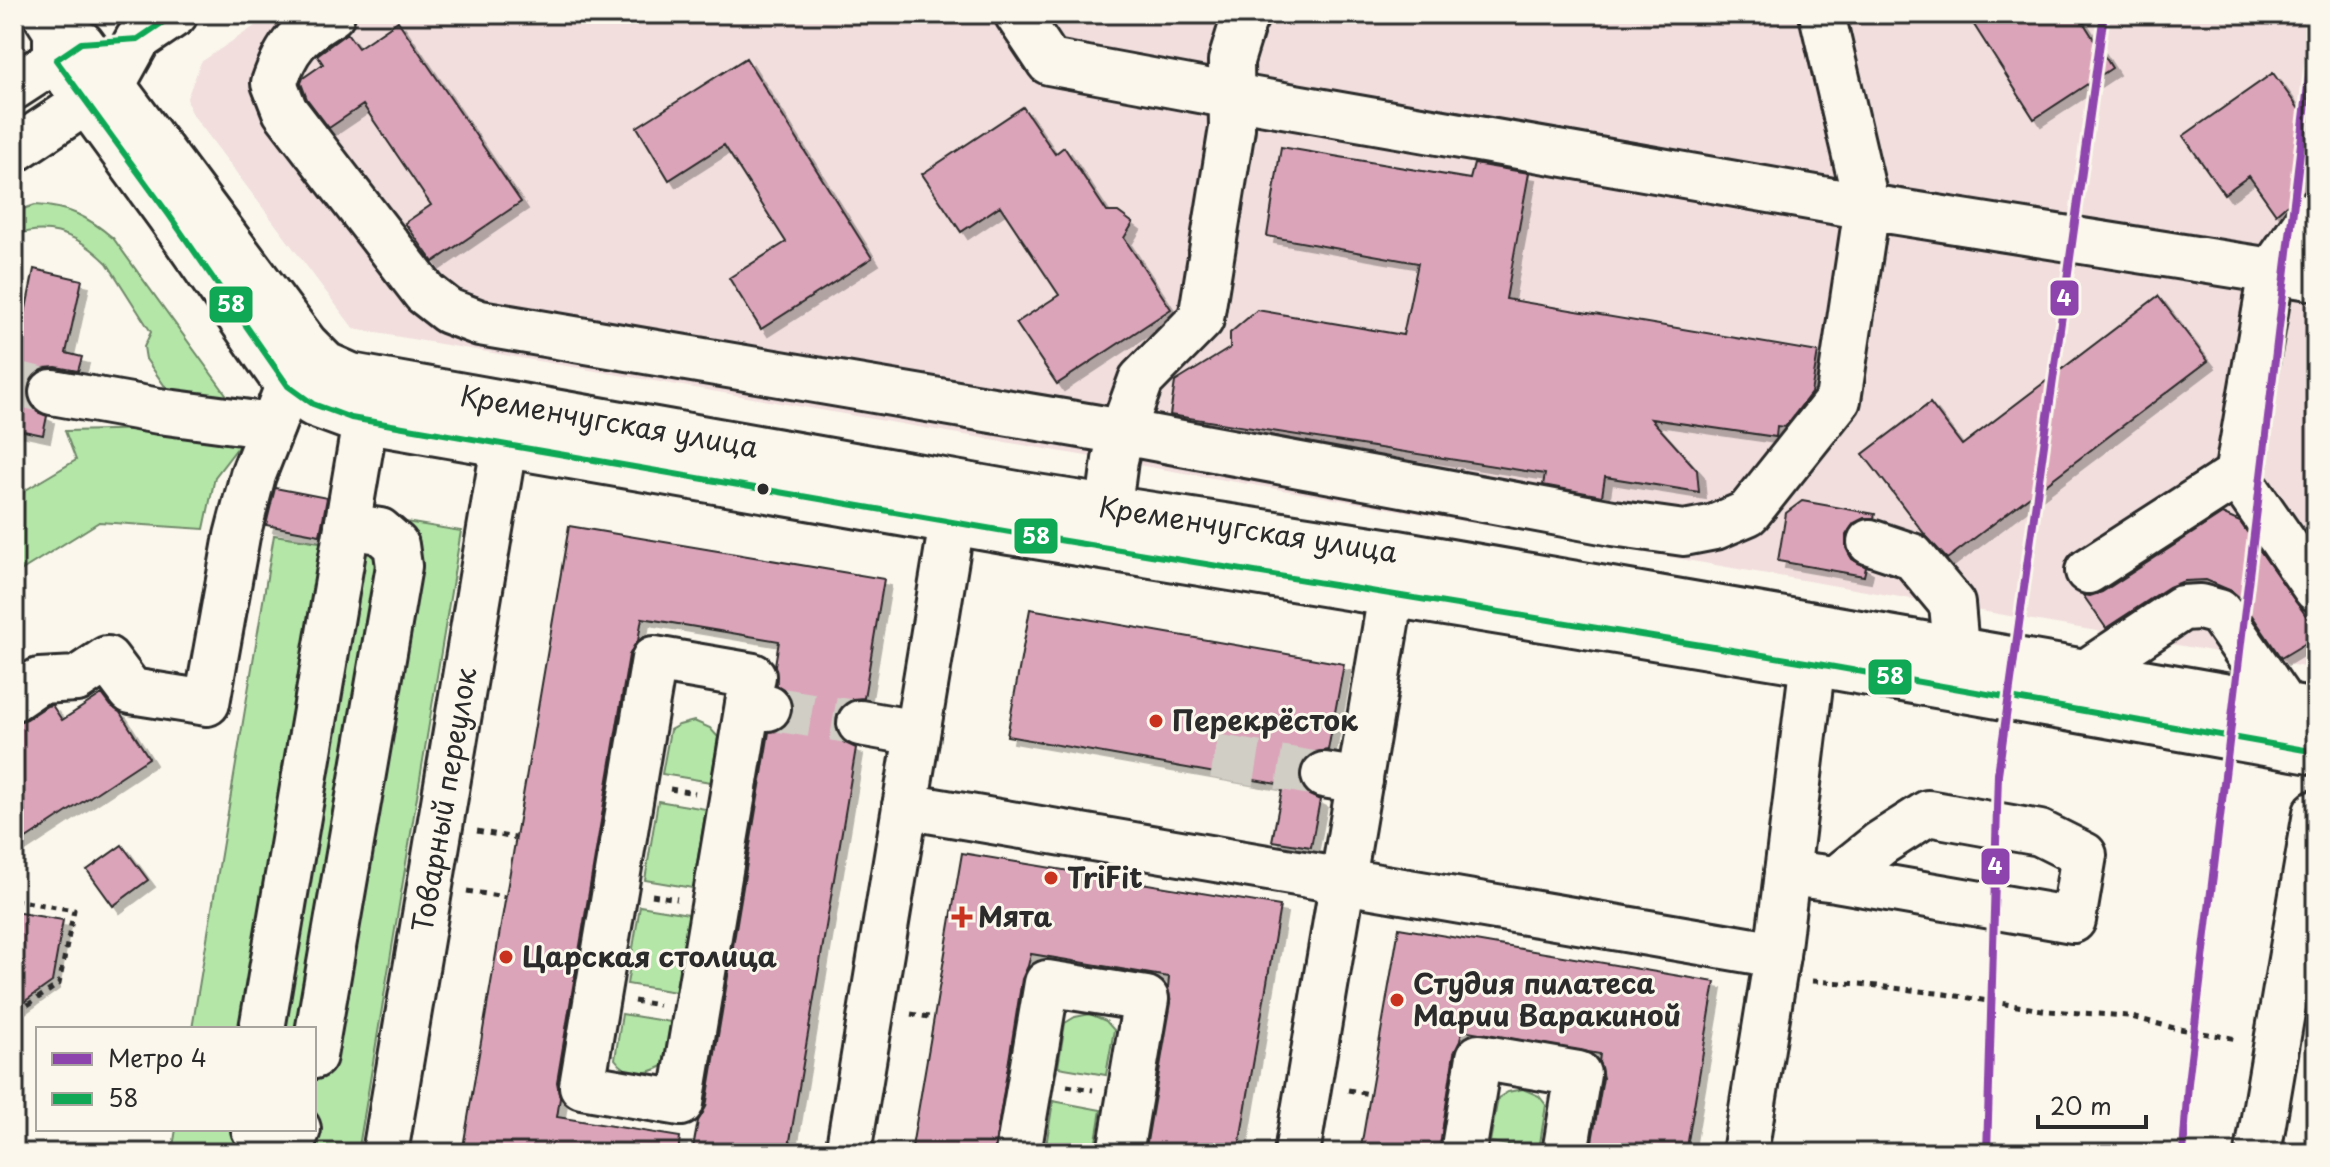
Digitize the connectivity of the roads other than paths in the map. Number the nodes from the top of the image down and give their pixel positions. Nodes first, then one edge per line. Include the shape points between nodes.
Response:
1 (175, 14) edge
2 (332, 14) edge
3 (1017, 14) edge
4 (1247, 14) edge
5 (1822, 14) edge
6 (60, 37) edge
7 (138, 39) junction
8 (14, 87) edge
9 (100, 93) junction
10 (1232, 96) junction
11 (14, 150) edge
12 (1867, 207) junction
13 (2316, 212) edge
14 (2272, 271) junction
15 (2316, 278) edge
16 (288, 386) junction
17 (52, 392) tunnel mouth
18 (365, 421) junction
19 (272, 426) junction
20 (1122, 432) junction
21 (504, 446) junction
22 (2237, 475) junction
23 (955, 503) junction
24 (347, 526) junction
25 (1106, 528) junction
26 (1870, 542) dead end
27 (2088, 571) dead end
28 (1395, 573) junction
29 (2316, 589) edge
30 (1815, 644) junction
31 (1956, 649) junction
32 (2086, 672) junction
33 (14, 698) edge
34 (2300, 709) edge
35 (860, 723) tunnel mouth
36 (917, 733) junction
37 (2316, 752) edge
38 (905, 806) junction
39 (2316, 813) edge
40 (1787, 873) junction
41 (1836, 879) junction
42 (1343, 881) junction
43 (1775, 967) junction
44 (697, 1011) joint
45 (262, 1027) edge
46 (2291, 1034) edge
47 (316, 1044) edge
48 (255, 1131) edge
49 (297, 1131) edge
50 (385, 1153) edge
51 (848, 1153) edge
52 (1018, 1153) edge
53 (1120, 1153) edge
54 (1297, 1153) edge
55 (1463, 1153) edge
56 (1565, 1153) edge
57 (1745, 1153) edge
58 (2258, 1153) edge

1 - 7 street
2 - 20 street via 310,27 284,54 274,83 285,111 425,293 448,311 480,323
3 - 10 street via 1049,62
4 - 10 street via 1231,61
5 - 12 street
6 - 7 street
6 - 8 street
6 - 9 street, Кременчугская улица
7 - 9 street
9 - 11 street
9 - 16 street, Кременчугская улица via 169,215
9 - 23 street, Кременчугская улица via 326,365 392,385
10 - 12 street
10 - 20 street via 1232,128 1201,319 1141,380
12 - 14 street
12 - 20 street via 1838,400 1748,513 1715,527 1684,533 1613,523
13 - 14 street
14 - 15 street
14 - 22 street
16 - 18 street, Кременчугская улица via 313,404
16 - 19 street
17 - 19 street
18 - 21 street, Кременчугская улица
18 - 24 street
19 - 33 street via 237,536 207,703 131,691 107,659 77,679 39,681
20 - 25 street
21 - 23 street, Кременчугская улица
21 - 50 street, Товарный переулок
22 - 27 street
22 - 29 street
23 - 25 street, Кременчугская улица
23 - 36 street
24 - 45 street
24 - 47 street via 380,531 396,545 399,566
25 - 28 street, Кременчугская улица
26 - 31 street via 1912,556 1952,604
28 - 30 street, Кременчугская улица
28 - 42 street via 1342,778
30 - 31 street, Кременчугская улица
30 - 37 street, Кременчугская улица
30 - 40 street
31 - 32 street, Кременчугская улица
32 - 34 street, Кременчугская улица
32 - 34 street via 2182,608 2200,607 2219,612
35 - 36 street
36 - 38 street
38 - 42 street
38 - 51 street
39 - 46 street
40 - 41 street
40 - 43 street
41 - 41 street via 2073,920 2084,855 2040,833 1928,813
42 - 43 street
42 - 54 street
43 - 57 street
44 - 44 street via 733,799 758,706 753,676 654,659 582,1086 681,1103
46 - 58 street
48 - 49 street via 263,1143 281,1146
52 - 53 street via 1047,983 1146,999
55 - 56 street via 1479,1057 1578,1074

